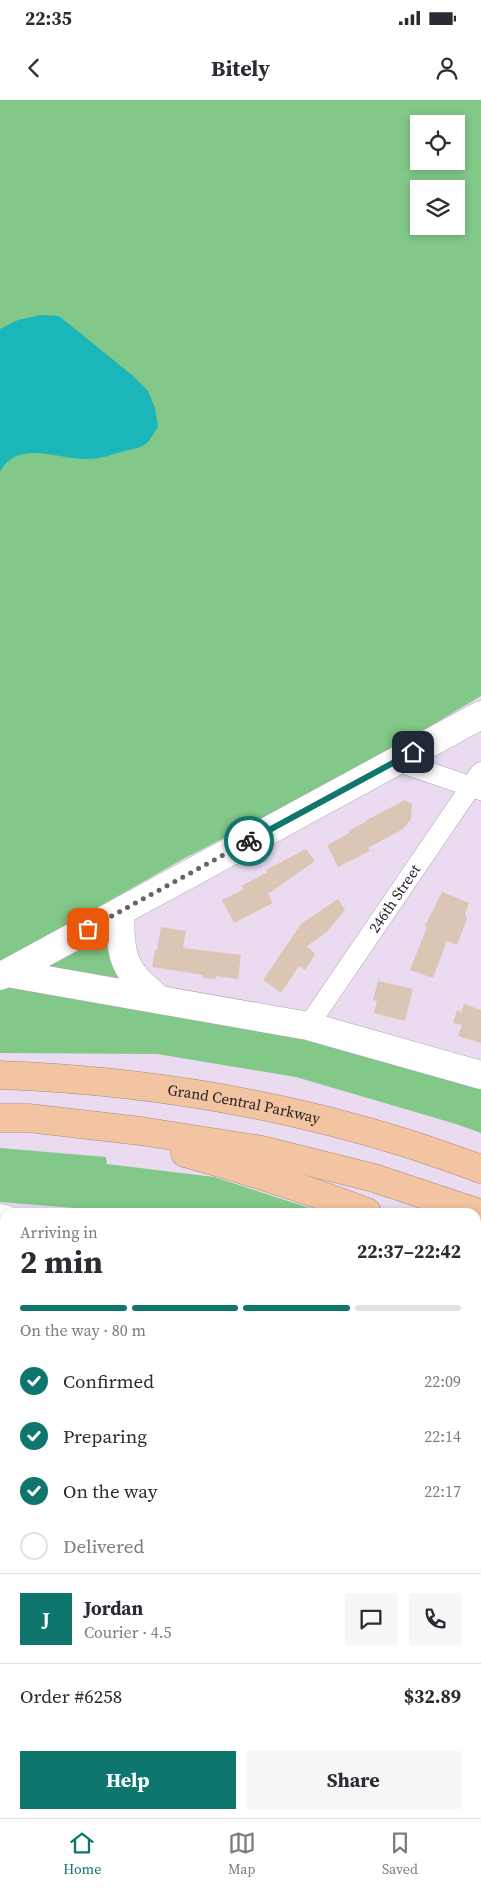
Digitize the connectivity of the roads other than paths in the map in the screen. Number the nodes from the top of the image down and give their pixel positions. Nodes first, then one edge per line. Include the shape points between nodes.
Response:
1 (481, 715) edge
2 (396, 761) junction
3 (478, 783) edge
4 (120, 912) junction
5 (4, 975) edge
6 (160, 1000) junction
7 (308, 1026) junction
8 (481, 1074) edge
9 (0, 1075) edge
10 (292, 1113) junction
11 (0, 1118) edge
12 (28, 1118) junction
13 (481, 1151) edge
14 (481, 1169) edge
15 (356, 1208) edge
16 (461, 1208) edge

1 - 2 street
2 - 3 street
2 - 4 street
3 - 7 street, 246th Street
4 - 5 street
4 - 6 street via 125,963 139,983
5 - 6 street
6 - 7 street
7 - 8 street
9 - 10 highway, Grand Central Parkway via 58,1077 174,1090
10 - 13 highway via 381,1128
10 - 14 highway, Grand Central Parkway via 406,1143
11 - 12 highway
12 - 15 highway via 144,1141 234,1166
12 - 16 highway via 141,1130 262,1150 374,1178

